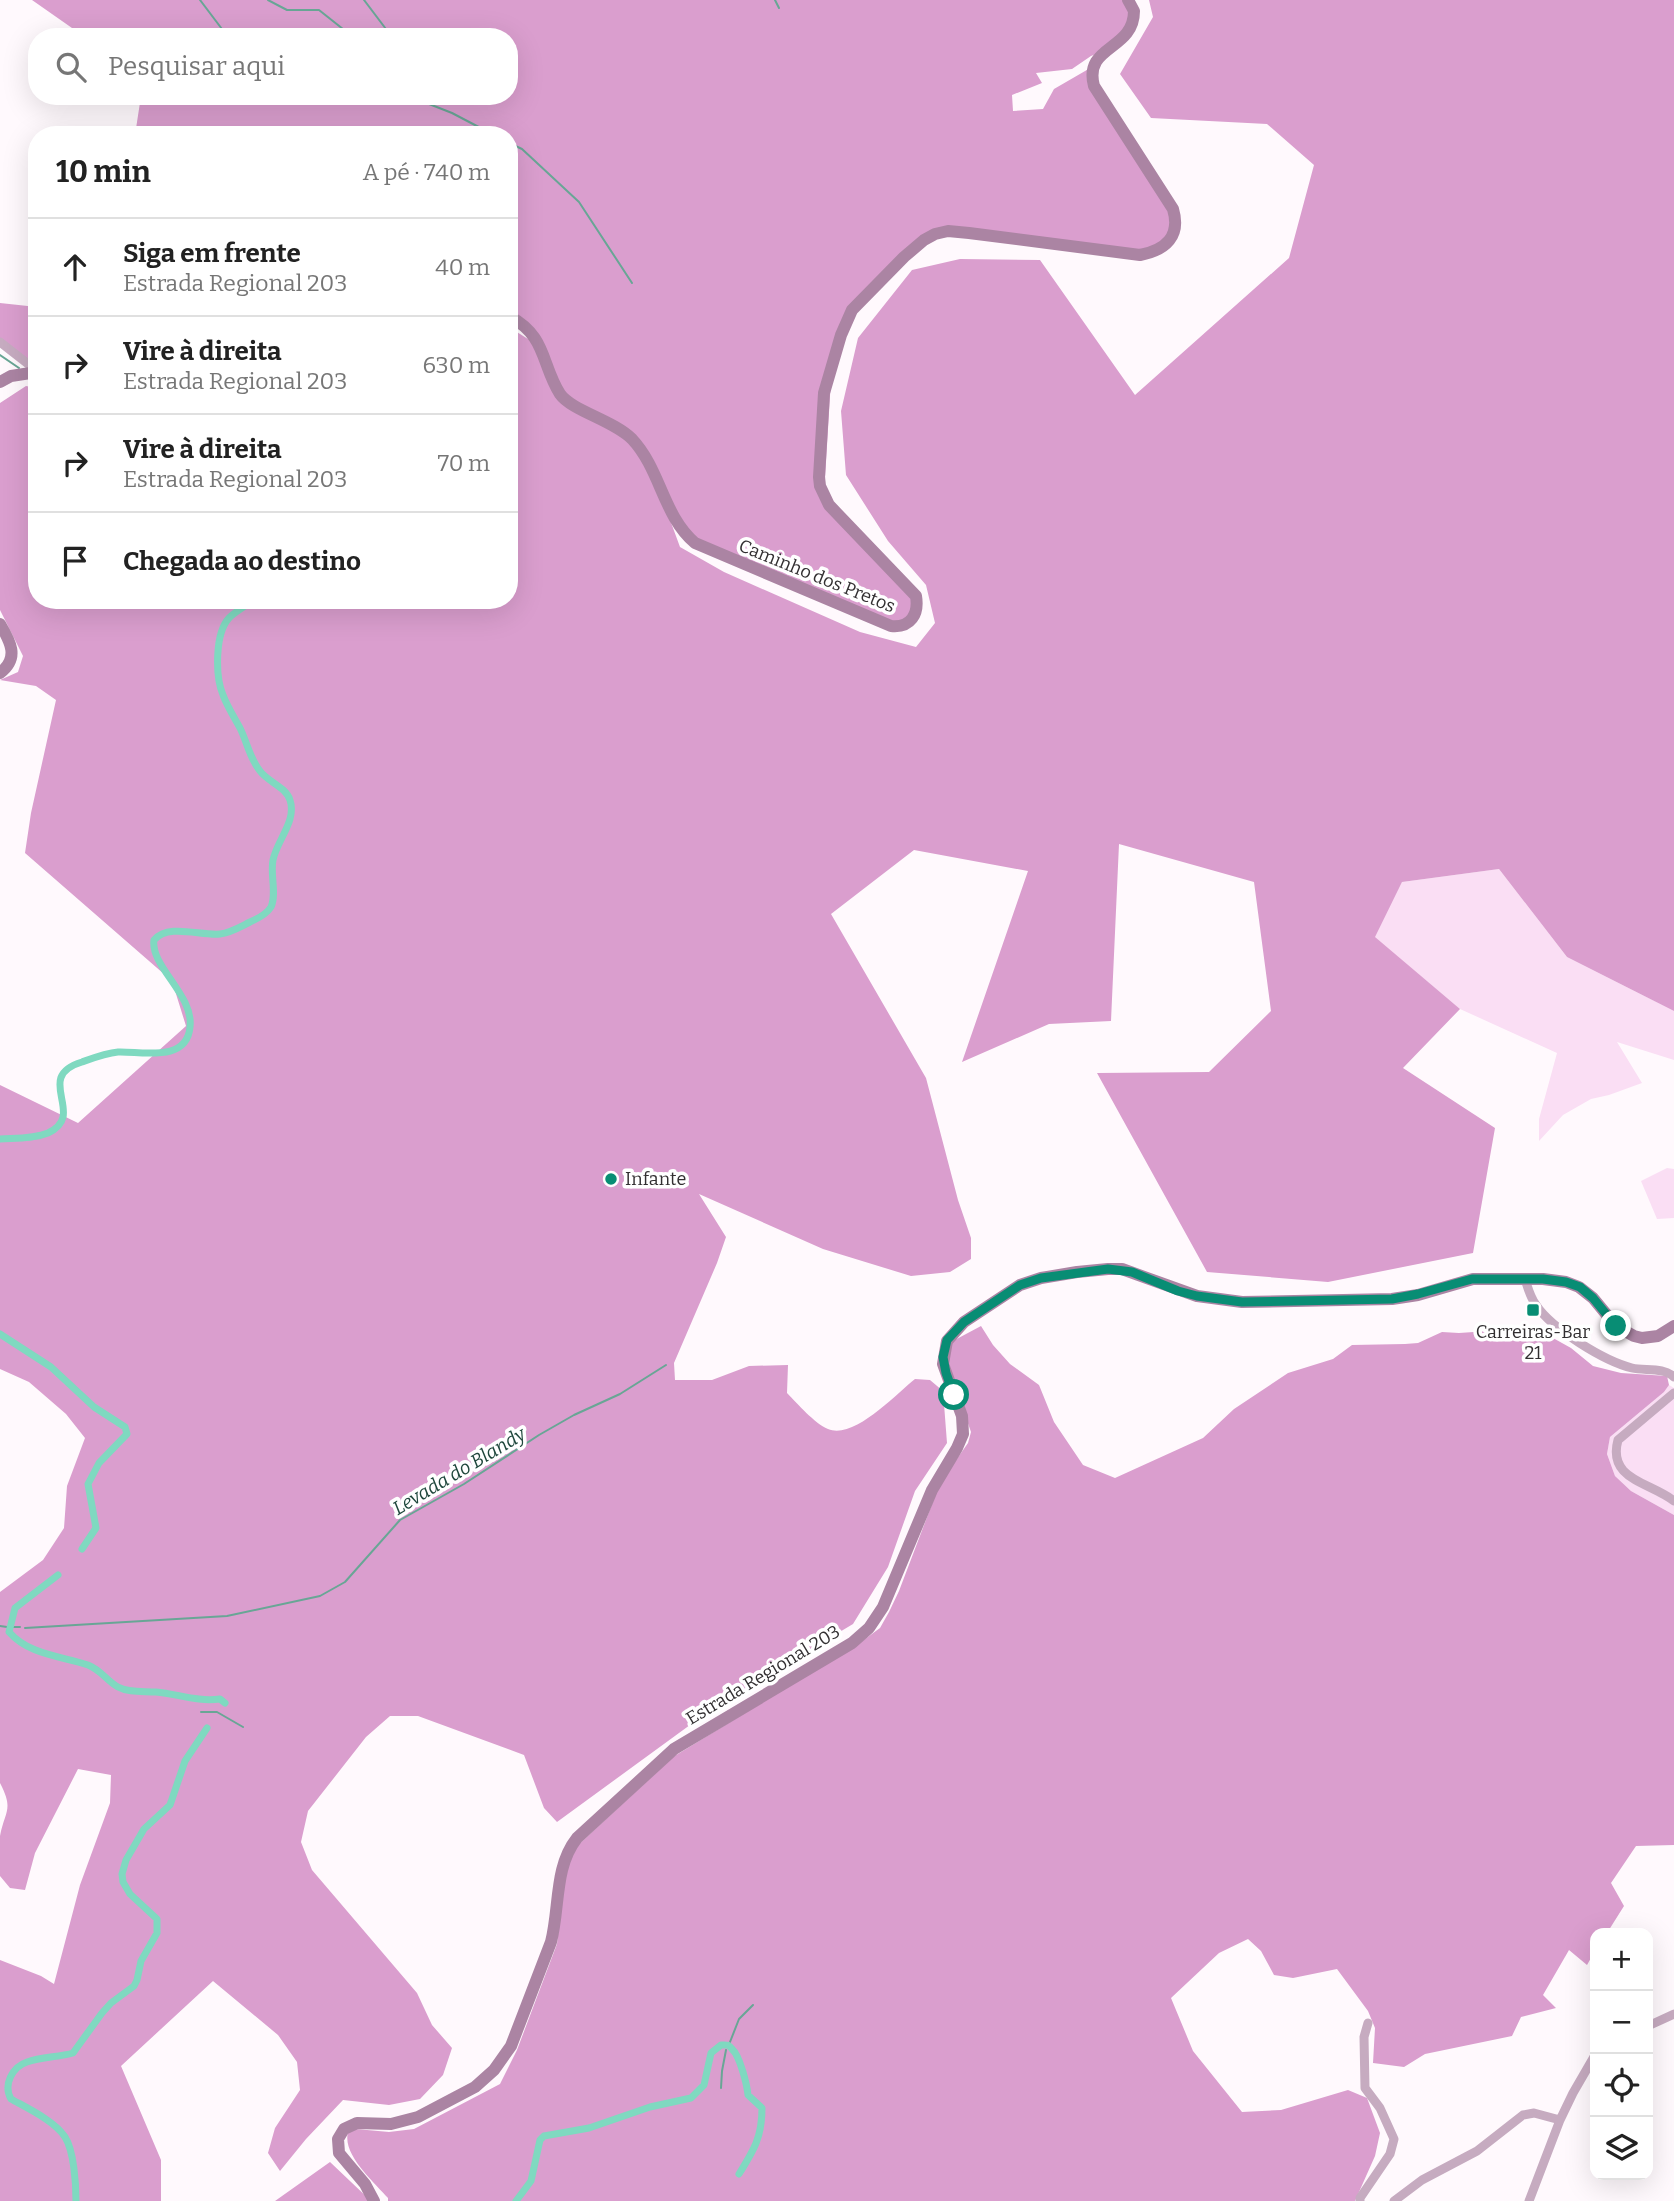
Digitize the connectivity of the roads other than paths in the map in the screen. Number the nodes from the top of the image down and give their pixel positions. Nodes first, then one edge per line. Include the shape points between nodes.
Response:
1 (1128, 0) edge
2 (518, 320) edge
3 (0, 342) edge
4 (28, 365) edge
5 (28, 373) edge
6 (0, 382) edge
7 (0, 624) edge
8 (0, 673) edge
9 (1525, 1279) junction
10 (1674, 1326) edge
11 (1674, 1377) edge
12 (1674, 1393) edge
13 (1674, 1501) edge
14 (1674, 2014) edge
15 (1368, 2023) dead end
16 (1653, 2024) edge
17 (1590, 2064) edge
18 (1560, 2120) junction
19 (374, 2201) edge
20 (1360, 2201) edge
21 (1394, 2201) edge
22 (1529, 2201) edge

1 - 2 main road, Caminho dos Pretos via 1134,11 1130,30 1095,61 1091,76 1173,209 1171,240 1161,249 1140,254 970,233 935,234 915,246 852,310 841,335 824,393 820,486 829,505 916,596 918,605 909,623 891,626 695,543 675,523 639,448 617,426 567,402 537,340
3 - 4 street
5 - 6 main road
7 - 8 main road via 12,654
9 - 10 main road, Estrada Regional 203 via 1580,1287 1616,1326 1634,1336 1658,1336
9 - 11 street via 1537,1307 1563,1332 1609,1361 1669,1372
9 - 19 main road, Estrada Regional 203 via 1472,1279 1392,1299 1242,1302 1197,1296 1132,1272 1108,1269 1020,1285 964,1322 947,1340 943,1357 962,1416 963,1434 932,1490 875,1621 852,1643 674,1749 577,1838 561,1872 551,1942 502,2061 475,2087 418,2117 391,2124 357,2123 341,2133 339,2153
12 - 13 street via 1618,1440 1615,1451 1626,1474
14 - 16 street
15 - 20 street via 1365,2088 1394,2139 1390,2154
17 - 18 street
18 - 21 street via 1523,2115 1477,2151 1422,2180
18 - 22 street

